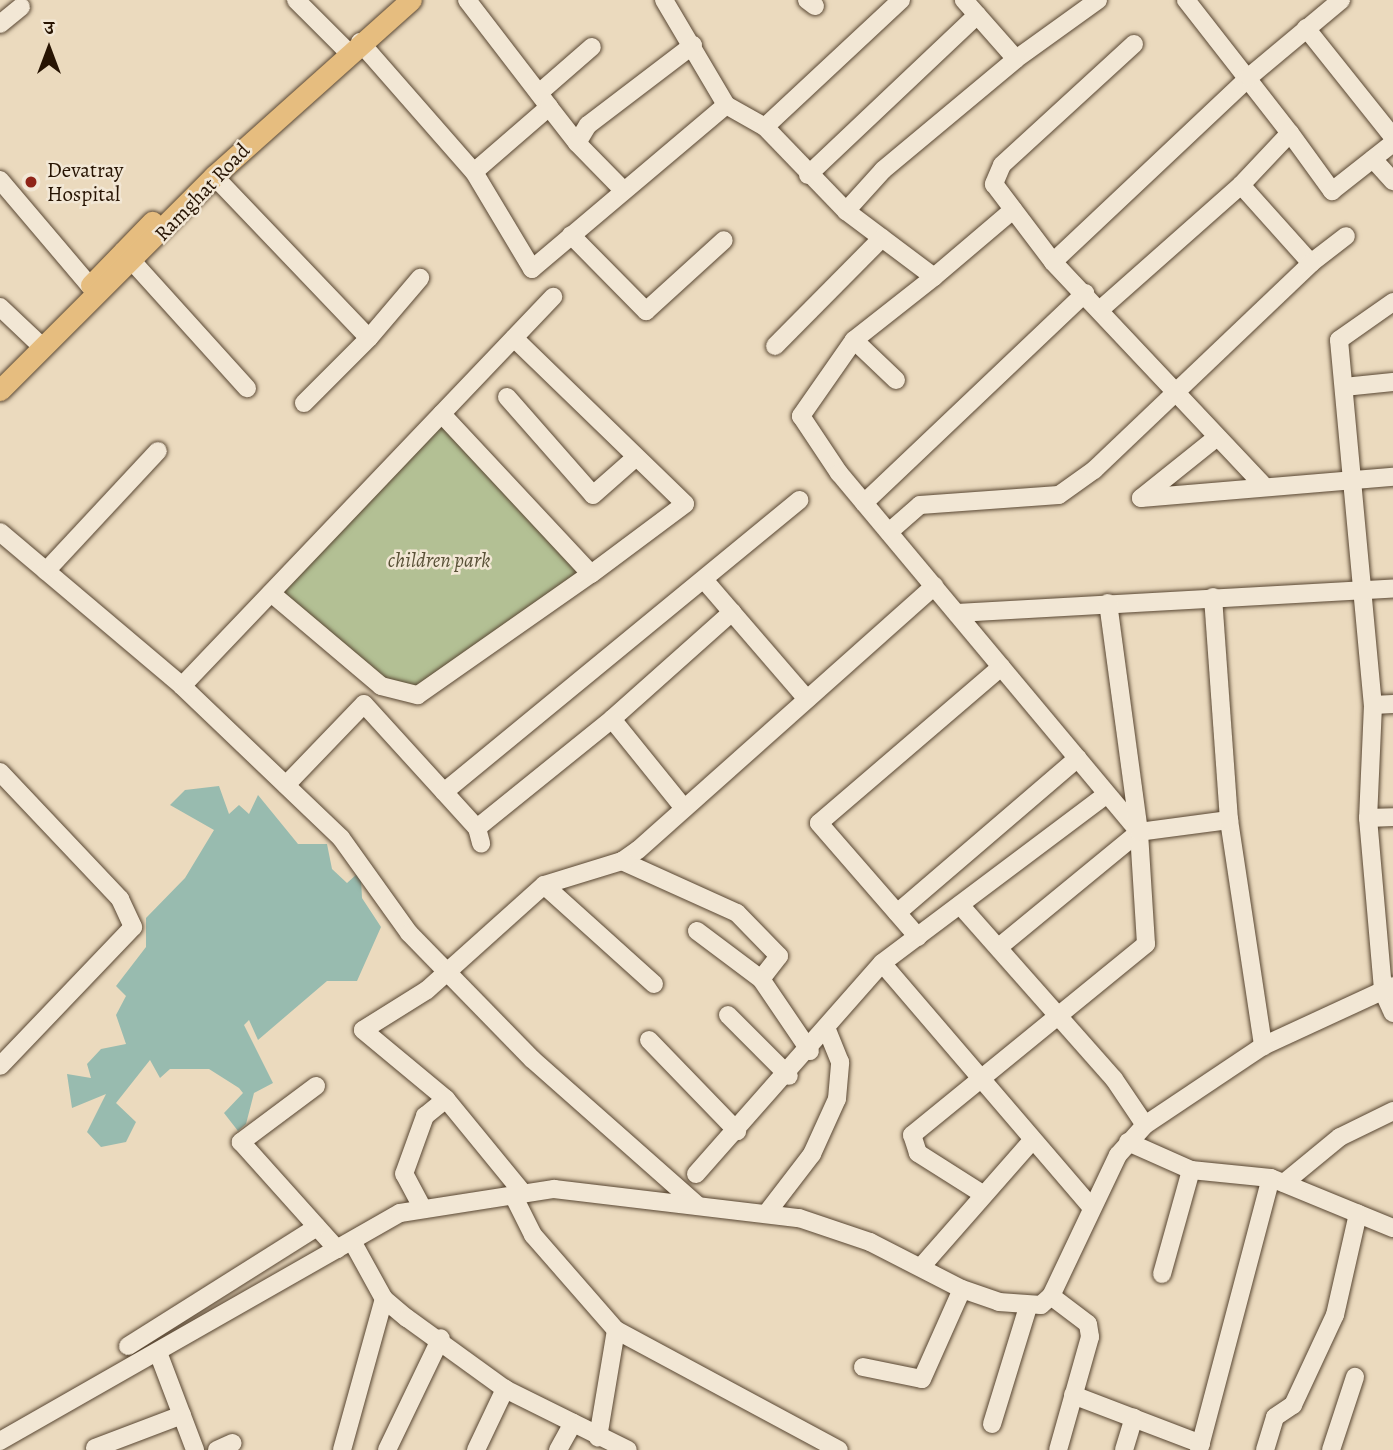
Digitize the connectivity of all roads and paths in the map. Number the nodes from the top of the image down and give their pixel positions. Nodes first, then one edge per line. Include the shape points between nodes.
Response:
1 (296, 0) edge
2 (393, 0) edge
3 (411, 0) edge
4 (467, 0) edge
5 (664, 0) edge
6 (901, 0) edge
7 (964, 0) edge
8 (1098, 0) edge
9 (1186, 0) edge
10 (1341, 0) edge
11 (21, 7) dead end
12 (977, 15) junction
13 (0, 24) edge
14 (1306, 28) junction
15 (1134, 44) dead end
16 (693, 45) junction
17 (349, 46) junction
18 (593, 47) dead end
19 (1016, 59) junction
20 (1249, 77) junction
21 (544, 100) junction
22 (726, 105) junction
23 (765, 127) junction
24 (1290, 133) junction
25 (1393, 137) edge
26 (577, 143) junction
27 (1393, 143) edge
28 (1373, 159) junction
29 (474, 172) junction
30 (808, 175) junction
31 (214, 176) junction
32 (0, 180) edge
33 (1393, 181) edge
34 (1241, 185) junction
35 (623, 190) junction
36 (1013, 210) junction
37 (846, 211) junction
38 (571, 235) junction
39 (1346, 236) dead end
40 (882, 238) junction
41 (724, 240) dead end
42 (128, 257) junction
43 (1053, 262) junction
44 (1311, 263) junction
45 (934, 276) junction
46 (420, 278) dead end
47 (90, 286) junction
48 (1085, 293) junction
49 (553, 297) dead end
50 (1393, 302) edge
51 (0, 307) edge
52 (1102, 308) junction
53 (369, 338) junction
54 (514, 338) junction
55 (854, 340) junction
56 (36, 341) junction
57 (775, 346) dead end
58 (0, 374) edge
59 (896, 380) dead end
60 (1393, 382) edge
61 (1345, 387) junction
62 (247, 388) dead end
63 (0, 390) edge
64 (1181, 390) junction
65 (507, 397) dead end
66 (304, 403) dead end
67 (442, 414) junction
68 (1216, 438) junction
69 (158, 451) dead end
70 (635, 458) junction
71 (1393, 477) edge
72 (1351, 480) junction
73 (1264, 486) junction
74 (800, 500) dead end
75 (864, 503) junction
76 (0, 532) edge
77 (889, 533) junction
78 (46, 570) junction
79 (591, 574) junction
80 (705, 581) junction
81 (934, 586) junction
82 (1393, 589) edge
83 (1362, 591) junction
84 (271, 593) junction
85 (1213, 597) junction
86 (1108, 603) junction
87 (732, 612) junction
88 (957, 613) junction
89 (1001, 667) junction
90 (182, 686) junction
91 (807, 699) junction
92 (1393, 704) edge
93 (1373, 705) junction
94 (612, 719) junction
95 (1077, 758) junction
96 (0, 772) edge
97 (286, 785) junction
98 (444, 792) junction
99 (1107, 794) junction
100 (683, 807) junction
101 (1393, 817) edge
102 (1368, 818) junction
103 (1229, 820) junction
104 (1139, 832) junction
105 (622, 861) junction
106 (544, 885) junction
107 (960, 905) junction
108 (897, 913) junction
109 (697, 931) dead end
110 (918, 937) junction
111 (999, 947) junction
112 (883, 963) junction
113 (446, 971) junction
114 (761, 979) junction
115 (654, 984) dead end
116 (1388, 989) edge
117 (1393, 1013) edge
118 (728, 1015) dead end
119 (1062, 1019) junction
120 (828, 1032) junction
121 (649, 1040) dead end
122 (1264, 1046) junction
123 (810, 1051) junction
124 (0, 1066) edge
125 (789, 1076) junction
126 (978, 1078) junction
127 (316, 1086) dead end
128 (446, 1099) junction
129 (1393, 1111) edge
130 (1145, 1125) junction
131 (737, 1131) junction
132 (1128, 1142) junction
133 (1030, 1143) junction
134 (1191, 1170) junction
135 (696, 1174) dead end
136 (1277, 1181) junction
137 (981, 1193) junction
138 (518, 1194) junction
139 (698, 1206) junction
140 (1090, 1206) junction
141 (423, 1209) junction
142 (766, 1213) junction
143 (1358, 1214) junction
144 (317, 1227) junction
145 (1393, 1228) edge
146 (344, 1245) junction
147 (921, 1267) junction
148 (1162, 1274) dead end
149 (962, 1289) junction
150 (1051, 1296) junction
151 (384, 1299) junction
152 (1028, 1307) junction
153 (616, 1330) junction
154 (441, 1338) junction
155 (128, 1346) dead end
156 (159, 1355) junction
157 (863, 1367) dead end
158 (1355, 1377) dead end
159 (505, 1389) junction
160 (1073, 1395) junction
161 (181, 1415) junction
162 (1134, 1418) junction
163 (573, 1423) junction
164 (992, 1424) dead end
165 (598, 1438) junction
166 (0, 1441) edge
167 (814, 1444) edge
168 (1200, 1447) edge
169 (95, 1448) edge
170 (195, 1450) edge
171 (342, 1450) edge
172 (387, 1450) edge
173 (476, 1450) edge
174 (558, 1450) edge
175 (628, 1450) edge
176 (839, 1450) edge
177 (1058, 1450) edge
178 (1124, 1450) edge
179 (1265, 1450) edge
180 (1331, 1450) edge

1 - 17 street
2 - 17 main road, Ramghat Road
3 - 17 main road, Ramghat Road
4 - 21 street
5 - 16 street
6 - 23 street
7 - 12 street
8 - 19 street
9 - 20 street
10 - 14 street
11 - 13 street
12 - 19 street
12 - 30 street
14 - 20 street
14 - 25 street
15 - 36 street via 995,173 994,184
16 - 22 street
16 - 26 street via 588,125
17 - 29 street
17 - 31 main road, Ramghat Road
17 - 42 main road, Ramghat Road
18 - 21 street
19 - 37 street via 883,170
20 - 24 street
20 - 43 street
21 - 26 street
21 - 29 street
22 - 23 street
22 - 35 street
23 - 30 street
24 - 28 street via 1332,191
24 - 34 street
26 - 35 street
27 - 28 street
28 - 33 street
29 - 38 street via 532,269
30 - 37 street
31 - 42 main road, Ramghat Road
31 - 53 street
32 - 47 street
34 - 44 street
34 - 52 street
35 - 38 street
36 - 43 street
36 - 45 street
37 - 40 street
38 - 41 street via 646,311
39 - 44 street
40 - 45 street
40 - 57 street
42 - 47 main road, Ramghat Road
42 - 62 street
42 - 63 main road, Ramghat Road
43 - 48 street
44 - 64 street
45 - 55 street
46 - 53 street
47 - 56 main road, Ramghat Road
48 - 52 street
48 - 75 street
49 - 54 street
50 - 61 street via 1339,340
51 - 56 street
52 - 64 street
53 - 66 street
54 - 67 street
54 - 70 street
55 - 59 street
55 - 75 street via 801,416
56 - 58 main road, Ramghat Road
60 - 61 street
61 - 72 street
64 - 68 street
64 - 77 street via 1059,495 919,505
65 - 70 street via 593,495
67 - 79 street
67 - 84 street
68 - 73 street
68 - 73 street via 1141,498
69 - 78 street
70 - 79 street via 685,504
71 - 72 street
72 - 73 street
72 - 83 street
74 - 80 street
75 - 77 street
76 - 78 street
77 - 81 street
78 - 90 street
79 - 84 street via 418,695 381,686
80 - 87 street
80 - 98 street
81 - 88 street
81 - 91 street
82 - 83 street
83 - 85 street
83 - 93 street
84 - 90 street
85 - 86 street
85 - 103 street
86 - 88 street
86 - 104 street
87 - 91 street
87 - 94 street
88 - 89 street
89 - 95 street
89 - 108 street via 819,823
90 - 97 street
91 - 100 street
92 - 93 street
93 - 102 street
94 - 98 street via 479,836
94 - 100 street
95 - 99 street
95 - 108 street
96 - 124 street via 120,899 133,927
97 - 98 street via 364,704
97 - 113 street via 341,838 409,933
99 - 104 street
99 - 107 street
100 - 105 street
101 - 102 street
102 - 116 street
103 - 104 street
103 - 122 street
104 - 111 street
104 - 119 street via 1146,944
105 - 106 street
105 - 114 street via 737,913 779,956
106 - 113 street
106 - 115 street
107 - 110 street
107 - 111 street
108 - 110 street
109 - 114 street
110 - 112 street
111 - 119 street
112 - 120 street
112 - 126 street
113 - 128 street via 363,1030
113 - 139 street via 532,1059
114 - 123 street
116 - 117 street
116 - 122 street
118 - 125 street
119 - 126 street
119 - 130 street
120 - 123 street
120 - 142 street via 840,1062 837,1099 812,1154
121 - 131 street
122 - 130 street
123 - 125 street
125 - 131 street
126 - 133 street
126 - 137 street via 921,1124 912,1144
127 - 144 street via 240,1142
128 - 138 street
128 - 141 street via 425,1116 404,1174
129 - 136 street via 1340,1137
130 - 132 street
131 - 135 street
132 - 134 street
132 - 140 street
133 - 137 street
133 - 140 street
134 - 136 street
134 - 148 street
136 - 143 street
136 - 168 street
137 - 147 street
138 - 139 street via 554,1189
138 - 141 street
138 - 153 street via 533,1235
139 - 142 street
140 - 150 street
141 - 146 street via 400,1213
142 - 147 street via 799,1218
143 - 145 street
143 - 179 street via 1335,1315 1293,1405 1275,1417
144 - 146 street
144 - 155 street
146 - 151 street
146 - 156 street
147 - 149 street
149 - 152 street
149 - 157 street via 922,1379
150 - 152 street
150 - 160 street via 1088,1324 1090,1337
151 - 154 street
151 - 171 street
152 - 164 street
153 - 165 street
153 - 167 street
154 - 159 street
154 - 172 street
156 - 161 street
156 - 166 street
158 - 180 street
159 - 163 street
159 - 173 street
160 - 162 street
160 - 177 street
161 - 169 street
161 - 170 street
162 - 168 street
162 - 178 street
163 - 165 street
163 - 174 street
165 - 175 street
167 - 176 street

